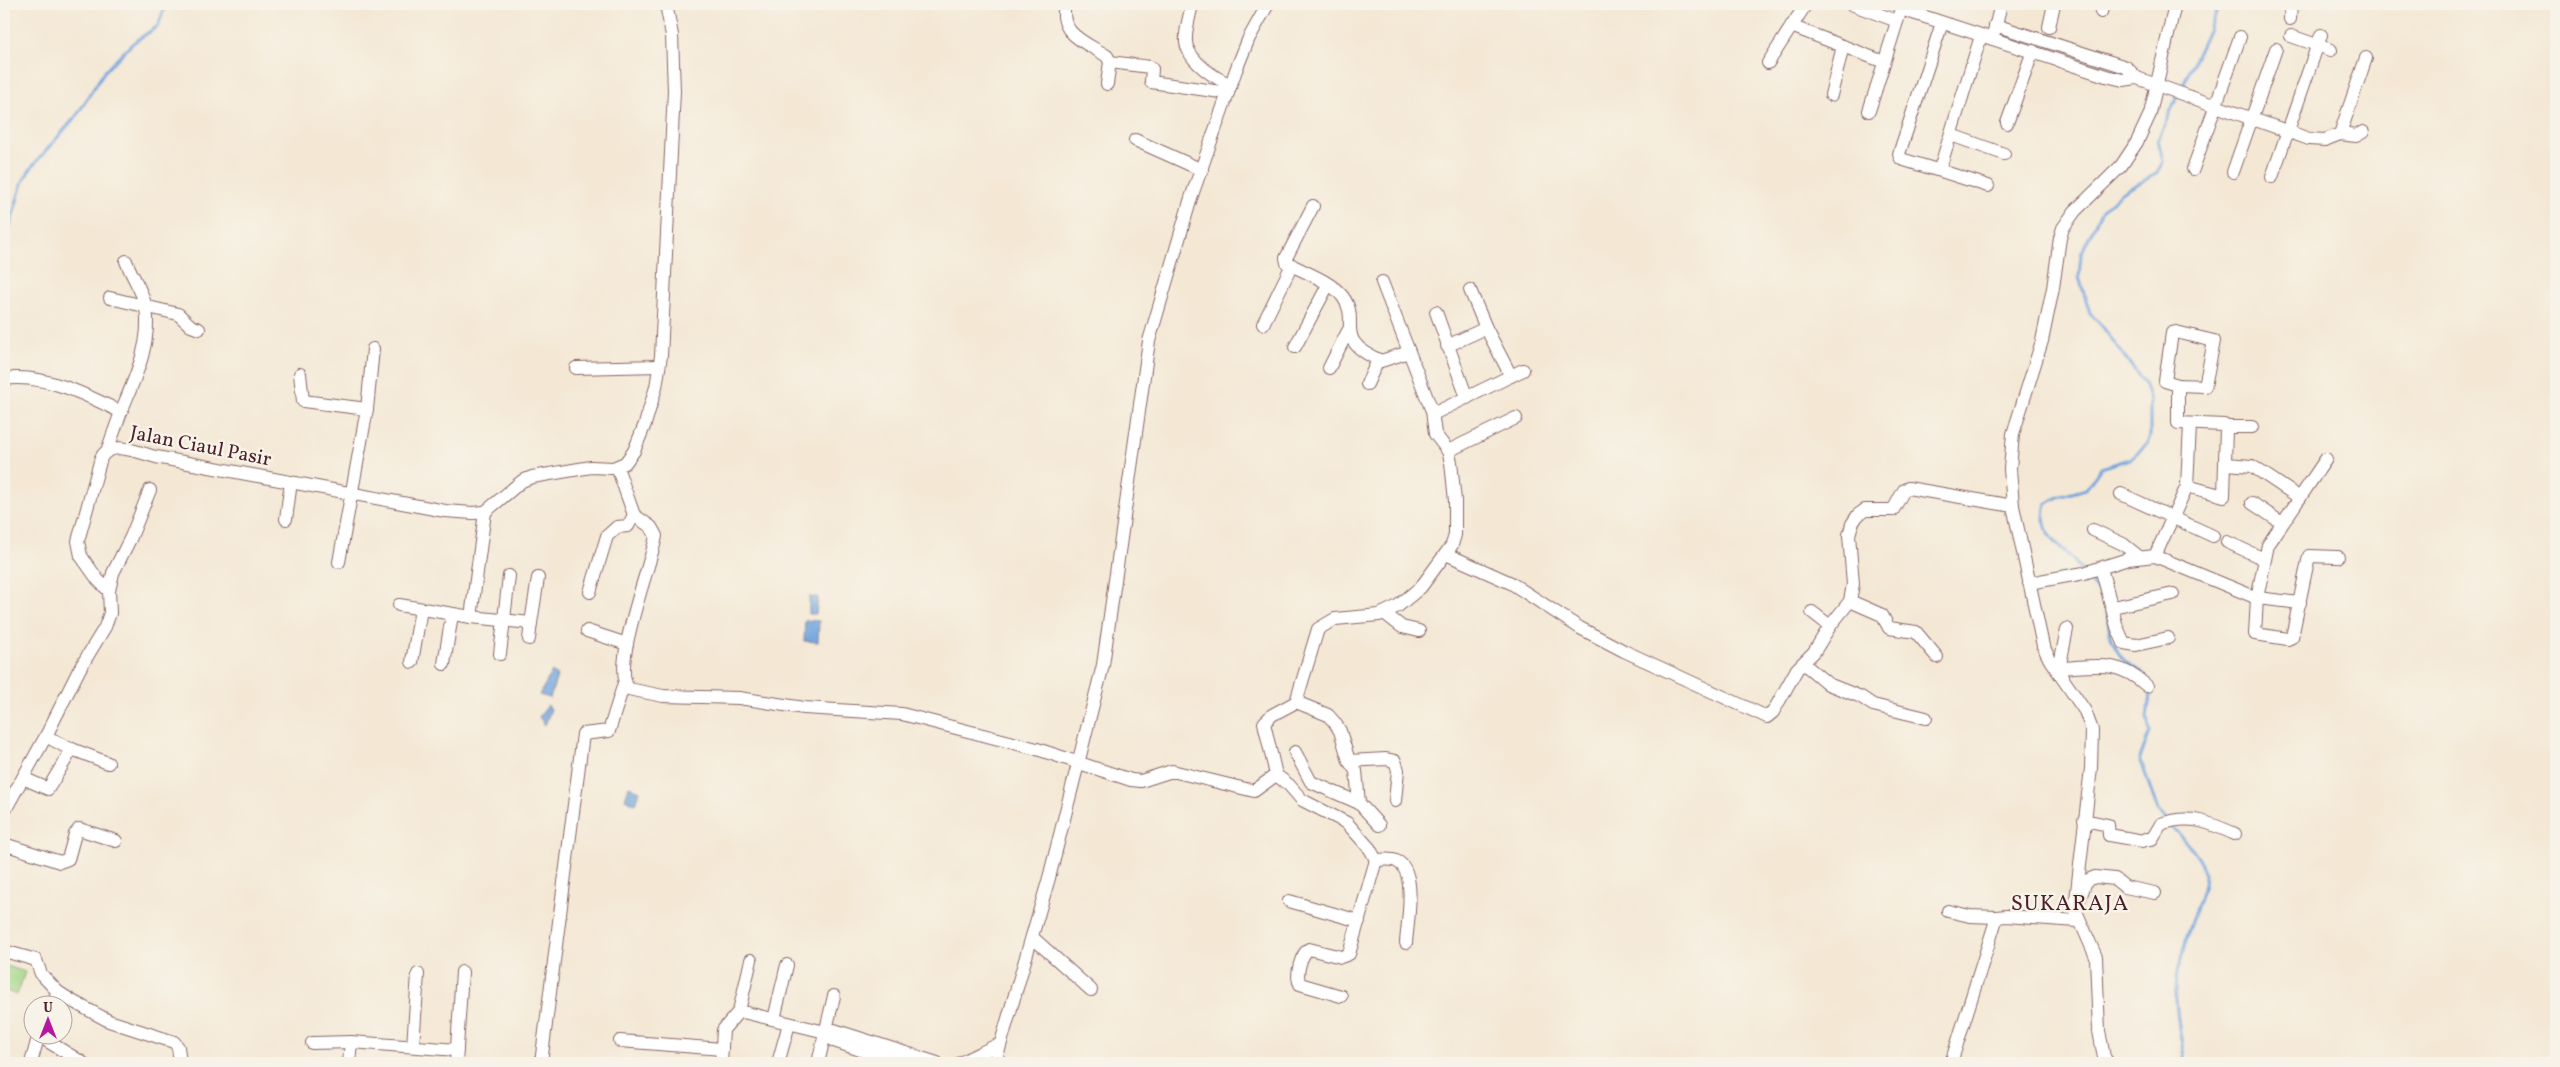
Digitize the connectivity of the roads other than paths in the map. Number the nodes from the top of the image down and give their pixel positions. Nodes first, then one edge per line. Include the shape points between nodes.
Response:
1 (666, 4) edge
2 (1065, 4) edge
3 (1192, 4) edge
4 (1268, 4) edge
5 (1806, 4) edge
6 (1854, 4) edge
7 (2001, 4) edge
8 (2054, 4) edge
9 (2176, 4) edge
10 (2291, 4) edge
11 (1902, 6) edge
12 (2290, 19) dead end
13 (1897, 22) junction
14 (1942, 23) junction
15 (1996, 25) junction
16 (1790, 26) junction
17 (2049, 27) dead end
18 (2292, 36) dead end
19 (1986, 37) junction
20 (2240, 37) dead end
21 (2320, 40) junction
22 (1843, 46) junction
23 (2276, 49) dead end
24 (2331, 50) dead end
25 (2032, 51) junction
26 (2087, 54) junction
27 (2366, 58) dead end
28 (1110, 62) junction
29 (1884, 62) junction
30 (1768, 63) dead end
31 (2082, 67) junction
32 (2137, 78) junction
33 (1107, 84) dead end
34 (2155, 84) junction
35 (1229, 89) junction
36 (1831, 95) dead end
37 (2215, 106) junction
38 (1869, 111) dead end
39 (2252, 119) junction
40 (2007, 123) dead end
41 (2362, 132) dead end
42 (2289, 133) junction
43 (2340, 134) junction
44 (1951, 135) junction
45 (1135, 140) dead end
46 (2004, 154) dead end
47 (2193, 169) dead end
48 (1202, 170) junction
49 (1938, 170) junction
50 (2233, 172) dead end
51 (2272, 177) dead end
52 (1988, 186) dead end
53 (1313, 206) dead end
54 (126, 261) dead end
55 (1292, 266) junction
56 (1382, 282) dead end
57 (1328, 285) junction
58 (1470, 290) dead end
59 (110, 298) dead end
60 (146, 308) junction
61 (1436, 312) dead end
62 (1264, 324) dead end
63 (1486, 328) junction
64 (199, 329) dead end
65 (1348, 331) junction
66 (1447, 346) junction
67 (1295, 347) dead end
68 (373, 349) dead end
69 (1409, 352) junction
70 (1378, 360) junction
71 (659, 366) junction
72 (576, 368) dead end
73 (1329, 368) dead end
74 (1523, 370) dead end
75 (300, 374) dead end
76 (1511, 376) junction
77 (4, 379) edge
78 (1368, 384) dead end
79 (2178, 385) junction
80 (1467, 398) junction
81 (367, 409) junction
82 (121, 412) junction
83 (1433, 414) junction
84 (1516, 418) dead end
85 (2190, 424) junction
86 (2226, 427) junction
87 (2252, 427) dead end
88 (107, 450) junction
89 (1448, 451) junction
90 (2326, 459) dead end
91 (2226, 464) junction
92 (617, 467) junction
93 (291, 482) junction
94 (2187, 486) junction
95 (150, 490) dead end
96 (350, 493) junction
97 (2121, 494) dead end
98 (2300, 498) junction
99 (2252, 503) dead end
100 (2013, 506) junction
101 (485, 512) junction
102 (634, 515) junction
103 (2174, 518) junction
104 (286, 519) dead end
105 (2282, 523) junction
106 (2093, 530) dead end
107 (2213, 536) dead end
108 (2227, 542) dead end
109 (1446, 554) junction
110 (2138, 556) junction
111 (2155, 556) junction
112 (2338, 557) dead end
113 (2264, 559) junction
114 (340, 562) dead end
115 (2101, 568) junction
116 (509, 576) dead end
117 (538, 578) dead end
118 (2029, 583) junction
119 (109, 591) junction
120 (590, 592) dead end
121 (2172, 594) dead end
122 (2257, 598) junction
123 (1850, 601) junction
124 (2300, 603) junction
125 (399, 605) dead end
126 (2113, 607) junction
127 (421, 609) junction
128 (1812, 612) dead end
129 (1384, 613) junction
130 (452, 615) junction
131 (471, 617) junction
132 (505, 621) junction
133 (531, 623) junction
134 (1830, 626) junction
135 (2066, 629) dead end
136 (587, 631) dead end
137 (1419, 631) dead end
138 (2168, 638) dead end
139 (530, 639) dead end
140 (627, 644) junction
141 (500, 654) dead end
142 (1937, 656) dead end
143 (412, 662) dead end
144 (1803, 663) junction
145 (444, 664) dead end
146 (2061, 672) junction
147 (625, 680) junction
148 (2147, 686) dead end
149 (1296, 702) junction
150 (1926, 718) dead end
151 (46, 736) junction
152 (72, 749) junction
153 (1295, 752) dead end
154 (1349, 761) junction
155 (1079, 762) junction
156 (108, 763) dead end
157 (1276, 775) junction
158 (23, 778) junction
159 (1395, 801) dead end
160 (1359, 803) junction
161 (4, 812) edge
162 (2084, 820) junction
163 (1379, 825) dead end
164 (2235, 834) dead end
165 (116, 841) dead end
166 (4, 844) edge
167 (1376, 860) junction
168 (2155, 893) dead end
169 (2075, 900) junction
170 (1289, 901) dead end
171 (1948, 911) dead end
172 (1997, 917) junction
173 (1359, 921) junction
174 (2078, 921) junction
175 (1032, 937) junction
176 (1406, 943) dead end
177 (4, 951) edge
178 (751, 960) dead end
179 (787, 964) dead end
180 (462, 972) dead end
181 (418, 974) dead end
182 (1092, 990) dead end
183 (58, 992) joint
184 (834, 996) dead end
185 (1341, 996) dead end
186 (733, 1018) junction
187 (774, 1019) junction
188 (789, 1024) junction
189 (825, 1032) junction
190 (620, 1041) dead end
191 (351, 1042) junction
192 (312, 1043) dead end
193 (36, 1044) edge
194 (53, 1044) edge
195 (413, 1046) junction
196 (995, 1046) dead end
197 (722, 1049) junction
198 (456, 1050) junction
199 (31, 1063) edge
200 (83, 1063) edge
201 (180, 1063) edge
202 (349, 1063) edge
203 (456, 1063) edge
204 (541, 1063) edge
205 (721, 1063) edge
206 (778, 1063) edge
207 (818, 1063) edge
208 (899, 1063) edge
209 (937, 1063) edge
210 (960, 1063) edge
211 (995, 1063) edge
212 (1951, 1063) edge
213 (2108, 1063) edge

1 - 71 street via 672,35 674,92
2 - 28 street via 1063,17 1069,31 1107,56
3 - 35 street via 1187,46 1199,64
4 - 35 street via 1242,52
5 - 16 street
6 - 13 street
7 - 15 street
8 - 17 street
9 - 34 street
10 - 12 street
11 - 13 street
11 - 14 street
13 - 29 street
14 - 19 street
14 - 49 street via 1899,156
15 - 19 street
15 - 26 street
16 - 22 street
16 - 30 street
18 - 21 street
19 - 25 street
19 - 44 street
20 - 37 street
21 - 24 street
21 - 42 street
22 - 29 street
22 - 36 street
23 - 39 street
25 - 31 street
25 - 40 street
26 - 31 street
26 - 32 street via 2126,67
27 - 43 street
28 - 33 street
28 - 35 street via 1150,66 1151,82
29 - 38 street
31 - 32 street via 2123,80
32 - 34 street
34 - 37 street
34 - 100 street via 2150,114 2137,142 2121,166 2075,211 2060,238 2042,341 2012,434
35 - 48 street
37 - 39 street
37 - 47 street
39 - 42 street
39 - 50 street
41 - 43 street via 2356,136
42 - 43 street via 2316,140
42 - 51 street
44 - 46 street
44 - 49 street
45 - 48 street
48 - 155 street via 1149,341 1109,636
49 - 52 street
53 - 55 street via 1286,258
54 - 60 street
55 - 57 street
55 - 62 street
56 - 69 street
57 - 65 street via 1346,303
57 - 67 street
58 - 63 street
59 - 60 street
60 - 64 street via 178,314
60 - 82 street via 144,348
61 - 66 street
63 - 66 street
63 - 76 street
65 - 70 street via 1355,344
65 - 73 street
66 - 80 street
68 - 81 street
69 - 70 street
69 - 83 street
70 - 78 street
71 - 72 street
71 - 92 street via 640,438 628,460
74 - 76 street
75 - 81 street via 303,401
76 - 80 street
77 - 82 street via 40,380
79 - 79 street via 2206,386 2213,340 2172,333 2165,380
79 - 85 street via 2177,421
80 - 83 street
81 - 96 street
82 - 88 street
83 - 89 street via 1435,434
84 - 89 street
85 - 86 street
85 - 94 street
86 - 87 street
86 - 91 street
88 - 93 street, Jalan Ciaul Pasir via 117,448
88 - 119 street, Jalan Ciaul Pasir via 101,458 78,541 82,556
89 - 109 street via 1453,477 1455,535
90 - 98 street
91 - 94 street via 2224,496
91 - 98 street via 2252,466
92 - 101 street via 582,468 532,477 522,481
92 - 102 street
93 - 96 street, Jalan Ciaul Pasir
93 - 104 street
94 - 103 street
95 - 119 street via 113,573
96 - 101 street, Jalan Ciaul Pasir via 445,511
96 - 114 street
97 - 103 street
98 - 105 street
99 - 105 street
100 - 118 street
100 - 123 street via 1908,488 1893,510 1865,510 1858,515 1848,534 1853,584
101 - 131 street
102 - 120 street via 628,526 616,527 607,536
102 - 140 street via 651,527 656,536
103 - 107 street
103 - 111 street
105 - 113 street via 2268,545
106 - 110 street via 2123,544
108 - 113 street
109 - 129 street via 1421,587
109 - 144 street via 1511,583 1580,628 1624,651 1765,718 1773,712
110 - 111 street
110 - 115 street
111 - 122 street
112 - 124 street via 2309,556
113 - 122 street
115 - 118 street
115 - 126 street
116 - 132 street
117 - 133 street
118 - 146 street via 2043,646
119 - 151 street via 110,613 105,627
121 - 126 street
122 - 124 street
122 - 124 street via 2254,631 2258,636 2291,638
123 - 134 street
123 - 142 street via 1882,615 1892,630 1916,632
125 - 127 street
126 - 138 street via 2120,637 2126,645
127 - 130 street
127 - 143 street
128 - 134 street
129 - 137 street via 1402,627
129 - 149 street via 1365,618 1335,619 1322,625 1312,644
130 - 131 street
130 - 145 street
131 - 132 street
132 - 133 street
132 - 141 street
133 - 139 street
134 - 144 street
135 - 146 street
136 - 140 street
140 - 147 street
144 - 150 street via 1828,684 1862,697 1873,705
146 - 148 street via 2109,665 2134,674
146 - 162 street via 2085,711 2092,730
147 - 155 street via 630,689 648,694 739,698 812,709 902,714
147 - 204 street via 610,731 583,734
149 - 154 street via 1328,715 1340,731
149 - 157 street via 1275,713 1264,725
151 - 152 street
151 - 158 street
152 - 156 street
152 - 158 street via 48,789
153 - 160 street via 1311,782
154 - 159 street via 1394,761 1398,770
154 - 160 street via 1356,771
155 - 157 street via 1132,780 1180,772 1254,791
155 - 175 street
157 - 167 street via 1302,800 1346,823
158 - 161 street
160 - 163 street
162 - 164 street via 2108,825 2109,835 2143,842 2152,839 2161,824 2173,820 2203,820
162 - 169 street
165 - 166 street via 79,830 68,859 60,862
167 - 173 street
167 - 176 street via 1400,863 1407,877 1410,894
168 - 169 street via 2125,886 2115,879 2095,877 2088,880 2082,897
169 - 174 street
170 - 173 street
171 - 172 street
172 - 174 street
172 - 212 street
173 - 185 street via 1346,956 1308,949 1304,952 1298,974 1300,984
174 - 213 street via 2096,957 2100,1031
175 - 182 street
175 - 211 street
177 - 183 street via 36,960 40,974
178 - 186 street
179 - 187 street
180 - 198 street
181 - 195 street
183 - 201 street via 108,1021 174,1042
184 - 189 street
186 - 187 street
186 - 197 street via 723,1030
187 - 188 street
188 - 189 street
188 - 206 street
189 - 207 street
189 - 208 street via 834,1042
189 - 209 street via 834,1030
190 - 197 street
191 - 192 street
191 - 195 street
191 - 202 street
193 - 199 street
194 - 200 street
195 - 198 street
196 - 210 street
197 - 205 street
198 - 203 street

